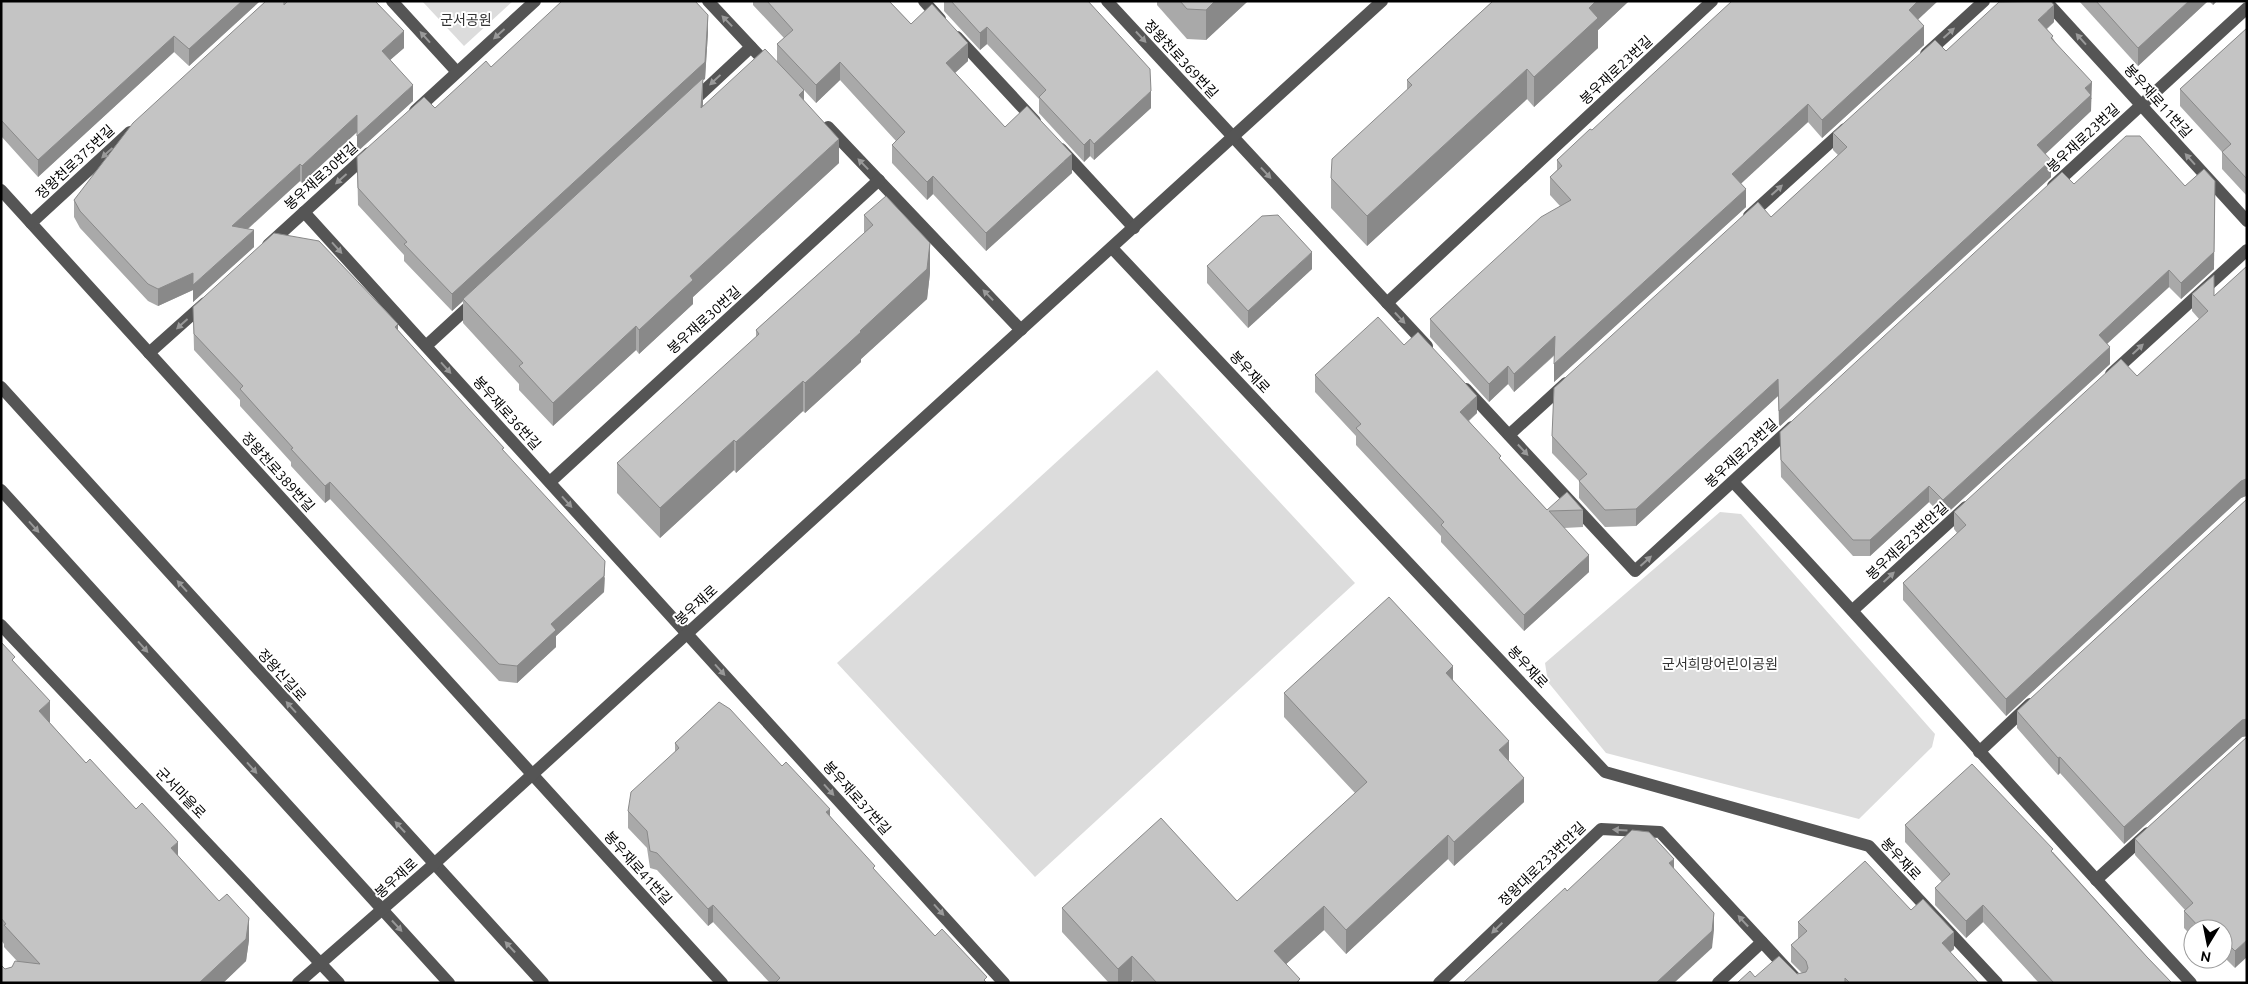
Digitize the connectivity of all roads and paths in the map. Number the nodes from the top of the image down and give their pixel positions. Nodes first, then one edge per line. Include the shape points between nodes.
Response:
1 (392, 1) edge
2 (536, 1) edge
3 (708, 1) edge
4 (924, 1) edge
5 (1108, 1) edge
6 (1382, 1) edge
7 (1712, 1) edge
8 (1984, 1) edge
9 (2046, 1) edge
10 (2247, 8) edge
11 (751, 47) junction
12 (1918, 61) edge
13 (457, 72) junction
14 (778, 75) edge
15 (2141, 105) junction
16 (679, 113) edge
17 (818, 117) edge
18 (406, 119) edge
19 (141, 122) edge
20 (1853, 122) edge
21 (1233, 137) junction
22 (377, 146) edge
23 (879, 180) junction
24 (1, 190) edge
25 (2046, 192) edge
26 (304, 212) junction
27 (2247, 221) edge
28 (1743, 222) edge
29 (31, 223) junction
30 (1134, 228) junction
31 (1112, 248) junction
32 (2247, 250) edge
33 (260, 252) edge
34 (216, 293) edge
35 (484, 293) edge
36 (1387, 303) junction
37 (1021, 330) junction
38 (426, 346) junction
39 (149, 353) junction
40 (1434, 355) edge
41 (1575, 375) edge
42 (1455, 377) edge
43 (2101, 383) edge
44 (1, 387) edge
45 (1799, 421) edge
46 (1509, 435) junction
47 (550, 482) junction
48 (1733, 482) junction
49 (1, 490) edge
50 (1977, 497) edge
51 (1853, 610) junction
52 (1, 626) edge
53 (687, 634) junction
54 (2037, 698) edge
55 (1979, 752) junction
56 (532, 774) junction
57 (2160, 821) edge
58 (434, 864) junction
59 (2096, 880) junction
60 (382, 910) junction
61 (1762, 942) junction
62 (321, 962) junction
63 (298, 983) edge
64 (339, 983) edge
65 (448, 983) edge
66 (543, 983) edge
67 (722, 983) edge
68 (1004, 983) edge
69 (1439, 983) edge
70 (1718, 983) edge
71 (1800, 983) edge
72 (1997, 983) edge
73 (2192, 983) edge

13 -> 1 street
2 -> 13 street
11 -> 3 street
4 - 30 street
5 -> 21 street, 정왕천로369번길
6 - 21 street, 봉우재로
7 - 36 street, 봉우재로23번길
12 -> 8 street
15 -> 9 street, 봉우재로11번길
10 - 15 street, 봉우재로23번길
11 - 14 street
11 -> 16 street
13 - 18 street
15 - 25 street, 봉우재로23번길
27 -> 15 street, 봉우재로11번길
23 -> 17 street
19 -> 29 street, 정왕천로375번길
28 -> 20 street
21 - 30 street, 봉우재로
21 -> 36 street
22 -> 26 street, 봉우재로30번길
37 -> 23 street
23 - 47 street, 봉우재로30번길
24 - 29 street, 정왕천로389번길
26 - 33 street, 봉우재로30번길
26 -> 38 street, 봉우재로36번길
29 - 39 street, 정왕천로389번길
30 - 31 street, 봉우재로
31 - 37 street, 봉우재로
31 - 72 street, 봉우재로 via 1605,772 1869,846
43 -> 32 street
34 -> 39 street
35 - 38 street
36 -> 40 street
37 - 53 street, 봉우재로
38 -> 47 street, 봉우재로36번길
39 - 56 street, 정왕천로389번길
41 - 46 street
42 - 46 street, 봉우재로23번길
58 -> 44 street, 정왕신길로
45 - 48 street, 봉우재로23번길
46 -> 48 street, 봉우재로23번길 via 1635,571
47 -> 53 street, 봉우재로36번길
48 - 51 street
49 -> 60 street
51 -> 50 street, 봉우재로23번안길
51 - 55 street
52 - 62 street, 군서마을로
53 - 56 street, 봉우재로
53 -> 68 street, 봉우재로37번길
54 - 55 street
55 - 59 street
56 - 58 street, 봉우재로
56 - 67 street, 봉우재로41번길
57 - 59 street
58 - 60 street, 봉우재로
66 -> 58 street, 정왕신길로
59 - 73 street
60 - 62 street, 봉우재로
60 -> 65 street
61 -> 69 street, 정왕대로233번안길 via 1660,832 1601,829
61 - 70 street
61 - 71 street, 정왕대로233번안길
62 - 63 street, 봉우재로
62 - 64 street, 군서마을로

